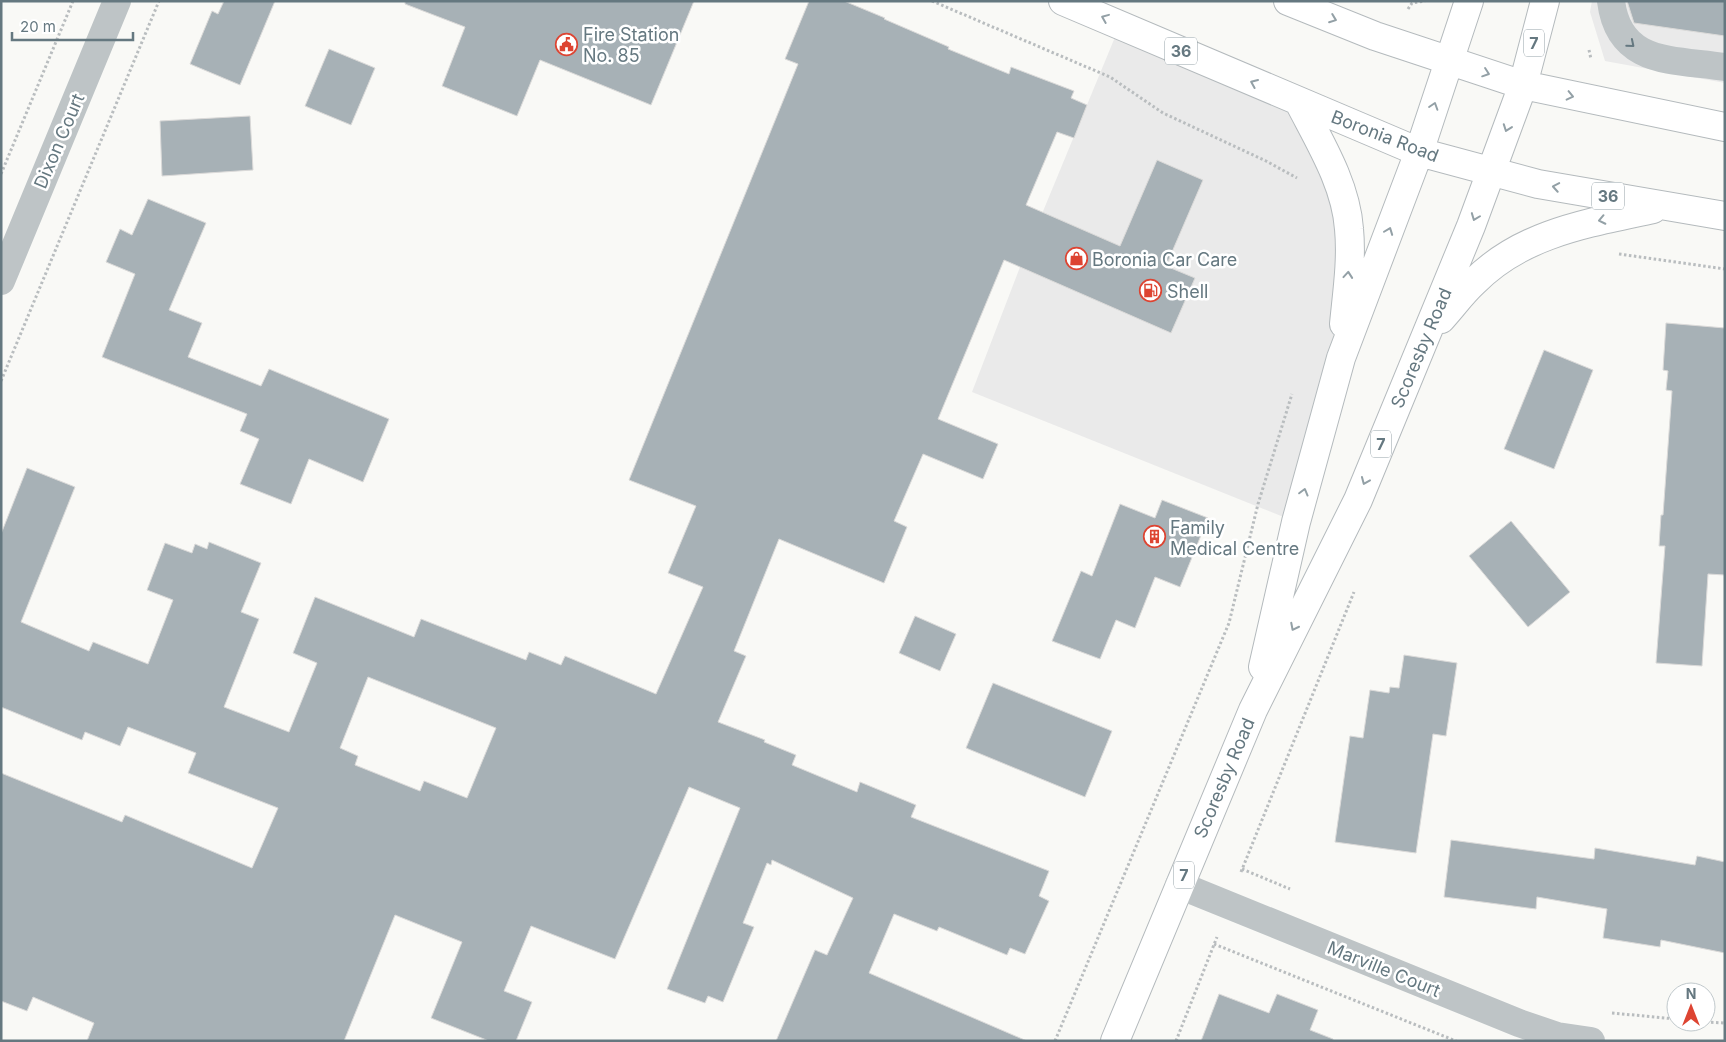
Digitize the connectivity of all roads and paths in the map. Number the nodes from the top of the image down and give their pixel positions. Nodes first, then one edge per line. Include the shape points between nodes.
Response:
1 (73, 1) edge
2 (117, 1) edge
3 (158, 1) edge
4 (932, 1) edge
5 (1063, 1) edge
6 (1288, 1) edge
7 (1425, 1) edge
8 (1469, 1) edge
9 (1545, 1) edge
10 (1611, 1) edge
11 (1408, 10) dead end
12 (1449, 60) junction
13 (1725, 66) edge
14 (1523, 85) junction
15 (1298, 102) junction
16 (1725, 127) edge
17 (1419, 152) junction
18 (1492, 172) junction
19 (1, 174) edge
20 (1303, 184) dead end
21 (1667, 206) junction
22 (1725, 216) edge
23 (1610, 252) dead end
24 (1725, 269) edge
25 (1, 281) edge
26 (1425, 337) junction
27 (1340, 358) junction
28 (1, 380) edge
29 (1293, 390) dead end
30 (1358, 583) dead end
31 (1253, 710) junction
32 (1179, 885) junction
33 (1297, 892) dead end
34 (1604, 1011) dead end
35 (1666, 1018) edge
36 (1055, 1041) edge
37 (1115, 1041) edge
38 (1176, 1041) edge
39 (1456, 1041) edge
40 (1591, 1041) edge

1 - 19 path
2 - 25 street, Dixon Court
3 - 28 path
4 - 20 path via 1110,76 1163,113 1286,171
15 -> 5 main road, Boronia Road / 36
6 -> 12 main road via 1375,36
7 - 11 path via 1412,3
8 - 12 main road, Scoresby Road / 7
9 - 14 main road, Scoresby Road / 7
10 -> 13 street via 1617,26 1627,42 1646,55
12 -> 14 main road
17 -> 12 main road, Scoresby Road / 7
14 -> 16 main road
14 -> 18 main road, Scoresby Road / 7
15 - 17 main road, Boronia Road / 36
27 -> 15 main road via 1349,267 1347,215 1325,152
17 - 18 main road, Boronia Road / 36
27 -> 17 main road, Scoresby Road / 7
21 -> 18 main road, Boronia Road / 36 via 1538,184
18 -> 26 main road, Scoresby Road / 7
21 - 22 main road, Boronia Road / 36
21 -> 26 main road via 1563,229 1521,248 1475,280
23 - 24 path
26 -> 31 main road, Scoresby Road / 7 via 1358,500
31 -> 27 main road, Scoresby Road / 7 via 1296,522
29 - 36 path via 1258,504 1229,623
30 - 33 path via 1242,868
31 - 32 main road, Scoresby Road / 7
32 - 37 main road, Scoresby Road / 7
32 - 40 street, Marville Court via 1519,1024 1557,1036
34 - 35 path
38 - 39 path via 1214,944

